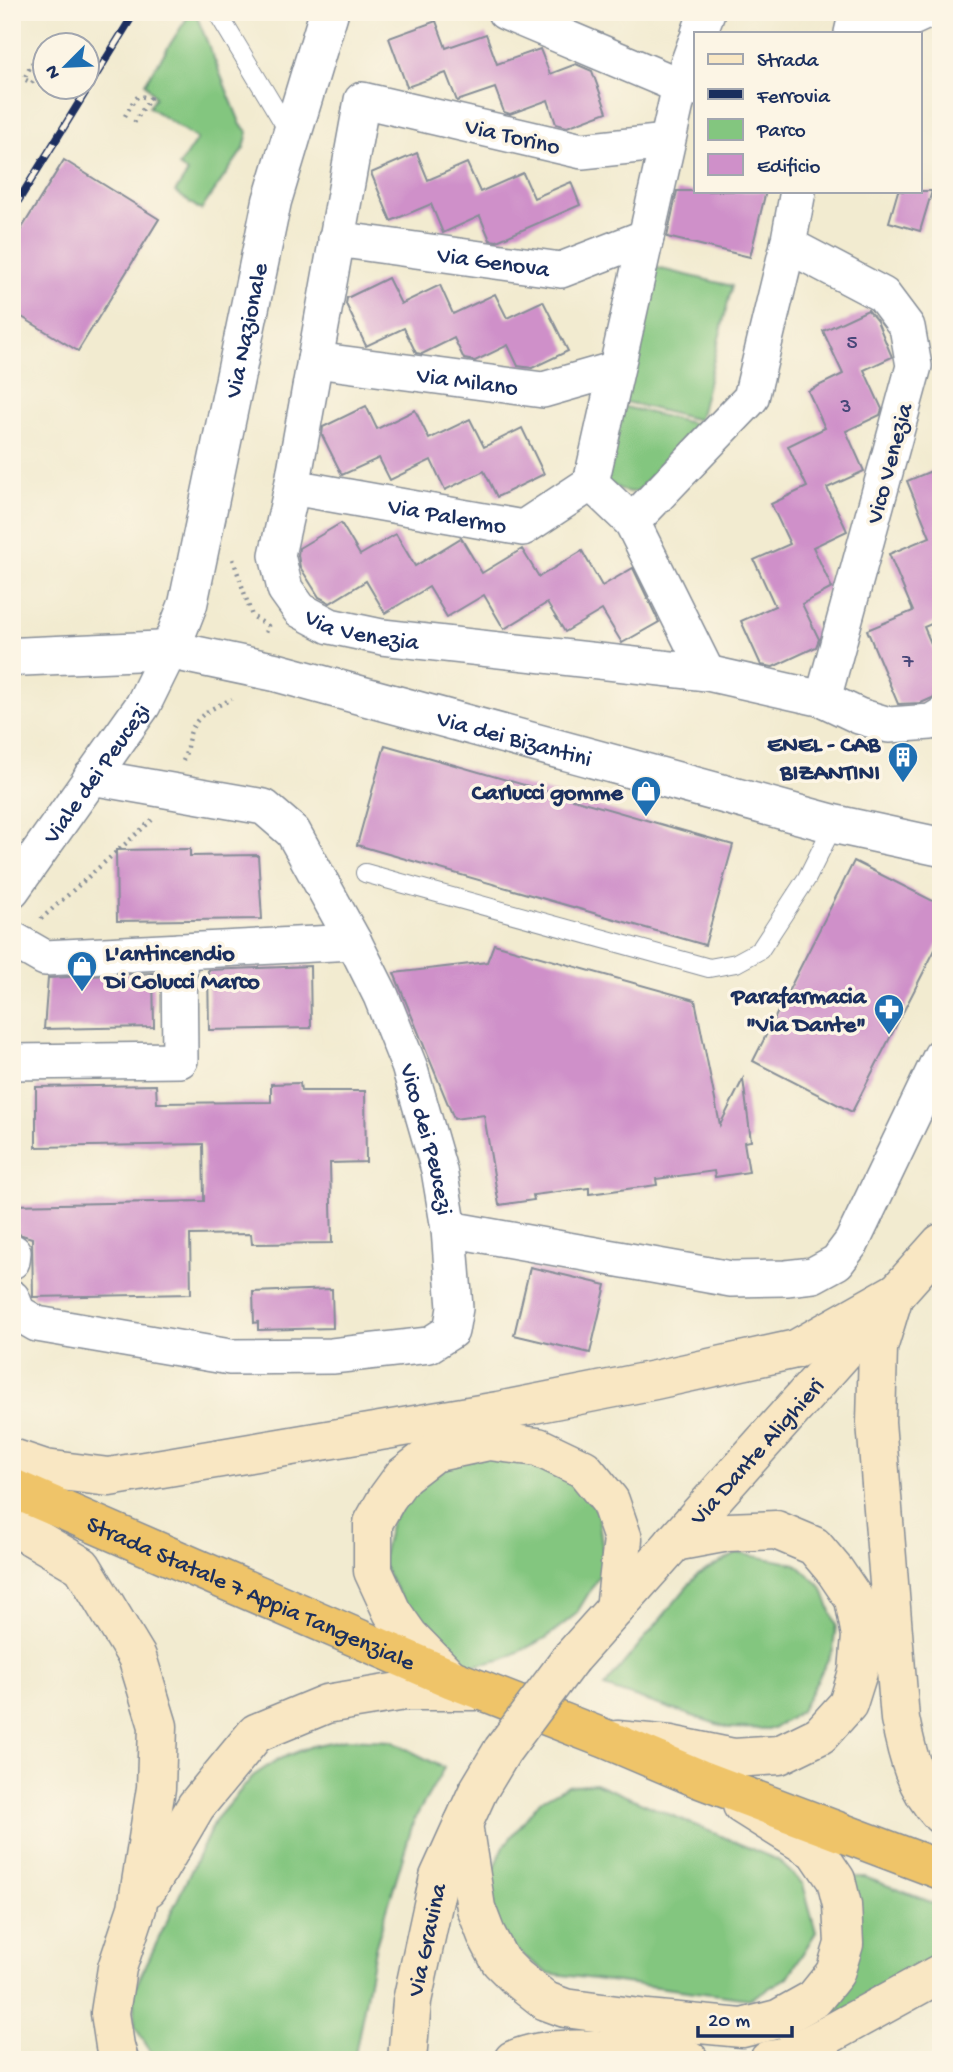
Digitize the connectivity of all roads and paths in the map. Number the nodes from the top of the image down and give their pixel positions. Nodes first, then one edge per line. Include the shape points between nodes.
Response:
1 (217, 12) edge
2 (329, 12) edge
3 (505, 12) edge
4 (707, 12) edge
5 (857, 12) edge
6 (925, 12) edge
7 (887, 31) edge
8 (699, 32) edge
9 (852, 32) edge
10 (694, 53) edge
11 (32, 64) edge
12 (32, 83) edge
13 (688, 87) edge
14 (362, 100) joint
15 (125, 116) dead end
16 (134, 123) dead end
17 (290, 134) junction
18 (667, 142) junction
19 (798, 192) edge
20 (646, 237) junction
21 (337, 239) junction
22 (788, 245) junction
23 (315, 360) junction
24 (616, 369) junction
25 (591, 483) junction
26 (292, 487) junction
27 (632, 522) junction
28 (170, 650) junction
29 (12, 657) edge
30 (708, 673) junction
31 (823, 699) junction
32 (941, 716) edge
33 (91, 777) junction
34 (834, 824) junction
35 (941, 847) edge
36 (365, 873) dead end
37 (12, 890) edge
38 (12, 939) edge
39 (354, 942) junction
40 (179, 951) junction
41 (941, 1056) edge
42 (12, 1062) edge
43 (449, 1229) junction
44 (941, 1243) edge
45 (13, 1252) edge
46 (12, 1261) edge
47 (895, 1293) junction
48 (12, 1298) edge
49 (12, 1458) edge
50 (12, 1474) edge
51 (12, 1488) edge
52 (51, 1504) junction
53 (12, 1525) edge
54 (674, 1542) junction
55 (615, 1609) junction
56 (466, 1685) junction
57 (606, 1739) junction
58 (502, 1751) joint
59 (700, 1779) junction
60 (941, 1815) edge
61 (463, 1824) junction
62 (941, 1870) edge
63 (137, 1908) junction
64 (941, 1973) edge
65 (412, 2001) junction
66 (119, 2060) edge
67 (389, 2060) edge
68 (407, 2060) edge
69 (513, 2060) edge
70 (689, 2060) edge
71 (769, 2060) edge

1 - 17 lane
2 - 17 street, Via Nazionale
3 - 13 street
4 - 8 street
5 - 9 street
6 - 7 street
10 - 13 street
11 - 12 path via 24,79
13 - 18 street
14 - 18 street, Via Torino via 582,151
14 - 21 street, Via Venezia
15 - 16 path via 139,96 150,98
17 - 28 street, Via Nazionale via 188,604
18 - 20 street
19 - 22 street
20 - 21 street, Via Genova via 561,270
20 - 24 street
21 - 23 street, Via Venezia
22 - 27 street via 751,398
22 - 31 street, Vico Venezia via 883,295 907,327 914,366
23 - 24 street, Via Milano via 543,390
23 - 26 street, Via Venezia
24 - 25 street
25 - 26 street, Via Palermo via 523,528
25 - 27 street
26 - 30 street, Via Venezia via 277,555 285,589 300,611 330,626 382,637
27 - 30 street
28 - 29 street, Via dei Bizantini
28 - 33 street, Viale dei Peucezi via 143,705
28 - 34 street, Via dei Bizantini via 275,672
30 - 31 street, Via Venezia
31 - 32 street, Via Venezia via 889,725 931,722
33 - 37 street, Viale dei Peucezi
33 - 39 street, Vico dei Peucezi via 264,807 293,832
34 - 35 street, Via dei Bizantini
34 - 36 lane via 807,878 760,950 736,963 709,968
38 - 40 street via 45,958
39 - 40 street
39 - 43 street, Vico dei Peucezi via 409,1066 439,1170
40 - 42 street via 180,1060
41 - 43 street, Vico dei Peucezi via 852,1242 838,1262 813,1275 731,1279
43 - 48 street via 455,1308 450,1331 429,1345 332,1356 230,1357 37,1324 18,1313
44 - 47 main road, Via Dante Alighieri
45 - 46 street
47 - 49 main road via 796,1349 511,1408 109,1477 45,1469
47 - 54 main road, Via Dante Alighieri
47 - 60 main road via 878,1348 876,1422 900,1719 910,1765
50 - 52 highway, Strada Statale 7 Appia Tangenziale
51 - 52 highway, Strada Statale 7 Appia Tangenziale
52 - 56 highway, Strada Statale 7 Appia Tangenziale
53 - 63 main road via 82,1566 137,1657 158,1726 156,1788
54 - 55 main road, Via Dante Alighieri
54 - 57 main road via 728,1532 776,1530 814,1546 854,1599 861,1636 858,1672 848,1704 820,1735 779,1755 734,1758 671,1745
55 - 56 main road via 623,1539 610,1502 584,1469 538,1447 489,1441 433,1453 403,1476 373,1523 373,1571 409,1636
55 - 58 main road, Via Dante Alighieri, bridge via 571,1658
56 - 57 highway, Strada Statale 7 Appia Tangenziale
56 - 63 main road via 326,1704 256,1733 196,1806
57 - 59 highway, Strada Statale 7 Appia Tangenziale
58 - 61 main road, Via Gravina
59 - 61 main road via 817,1852 836,1880 842,1905 844,1944 835,1973 814,1999 778,2019 742,2028 578,2010 546,2001 500,1961 486,1934 476,1908
59 - 62 highway
61 - 65 main road, Via Gravina via 439,1877
63 - 66 main road via 117,1968 110,2013
64 - 71 main road via 783,2058
65 - 67 main road
65 - 68 main road, Via Gravina
69 - 70 main road via 571,2049

